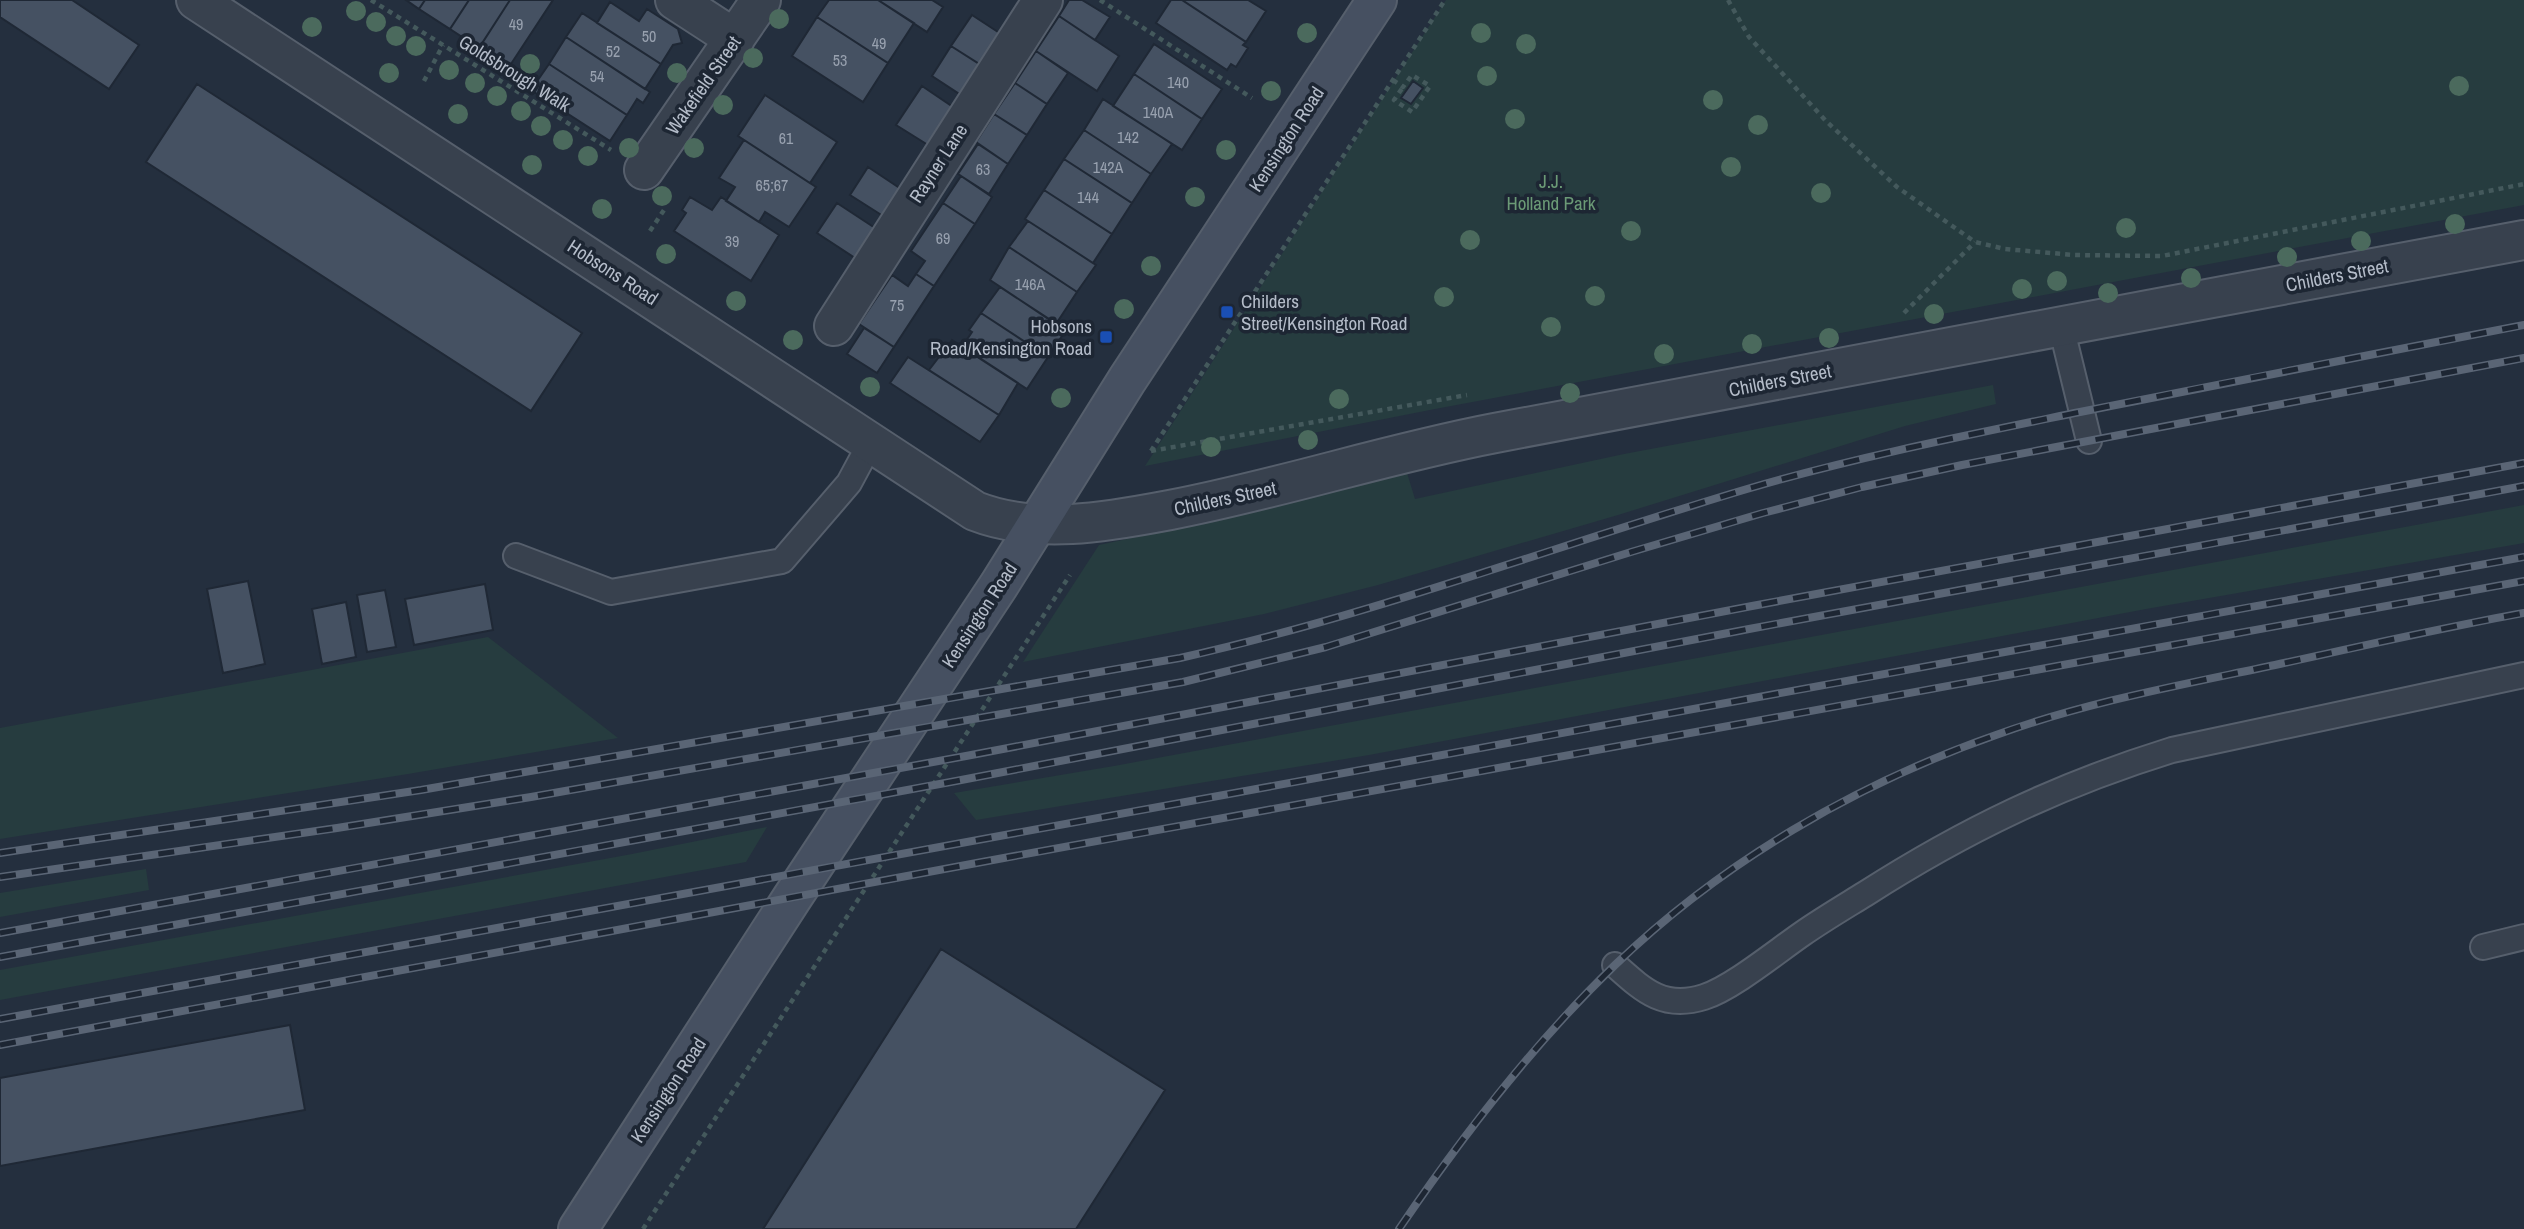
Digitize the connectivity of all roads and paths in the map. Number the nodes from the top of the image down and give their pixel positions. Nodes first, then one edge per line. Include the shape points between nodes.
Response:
1 (196, 0) edge
2 (371, 0) edge
3 (675, 0) edge
4 (761, 0) edge
5 (1043, 0) edge
6 (1100, 0) edge
7 (1377, 0) edge
8 (1445, 0) edge
9 (1728, 0) edge
10 (735, 39) junction
11 (443, 45) junction
12 (1393, 80) junction
13 (424, 81) dead end
14 (1404, 87) junction
15 (1252, 99) dead end
16 (645, 170) joint
17 (2524, 184) edge
18 (666, 207) dead end
19 (650, 231) dead end
20 (2524, 240) edge
21 (1975, 242) junction
22 (1900, 318) dead end
23 (834, 326) dead end
24 (2061, 326) junction
25 (1478, 393) dead end
26 (2089, 441) dead end
27 (871, 442) junction
28 (1037, 524) junction
29 (516, 556) dead end
30 (1070, 575) dead end
31 (2524, 675) edge
32 (2524, 937) edge
33 (2483, 947) dead end
34 (1615, 965) dead end
35 (578, 1229) edge
36 (643, 1229) edge

1 - 27 street, Hobsons Road
2 - 11 path, Goldsbrough Walk
3 - 10 street
4 - 10 street, Wakefield Street
5 - 23 street, Rayner Lane
6 - 15 path
7 - 28 street, Kensington Road
8 - 12 path
9 - 21 path via 1749,37 1826,121 1897,187
10 - 16 street, Wakefield Street
11 - 13 path
11 - 16 path, Goldsbrough Walk
12 - 14 path
12 - 25 path via 1151,451
14 - 14 path via 1412,75 1430,86 1412,112 1395,100
17 - 21 path via 2162,256 2074,256
18 - 19 path
20 - 24 street, Childers Street
21 - 22 path
24 - 26 lane
24 - 28 street, Childers Street via 1488,434 1205,503 1110,521
27 - 28 street, Hobsons Road via 975,511
27 - 29 lane via 849,483 782,561 611,593
28 - 35 street, Kensington Road
30 - 36 path
31 - 34 lane via 2172,750 2052,792 1923,857 1704,997 1677,1002 1658,999
32 - 33 lane

